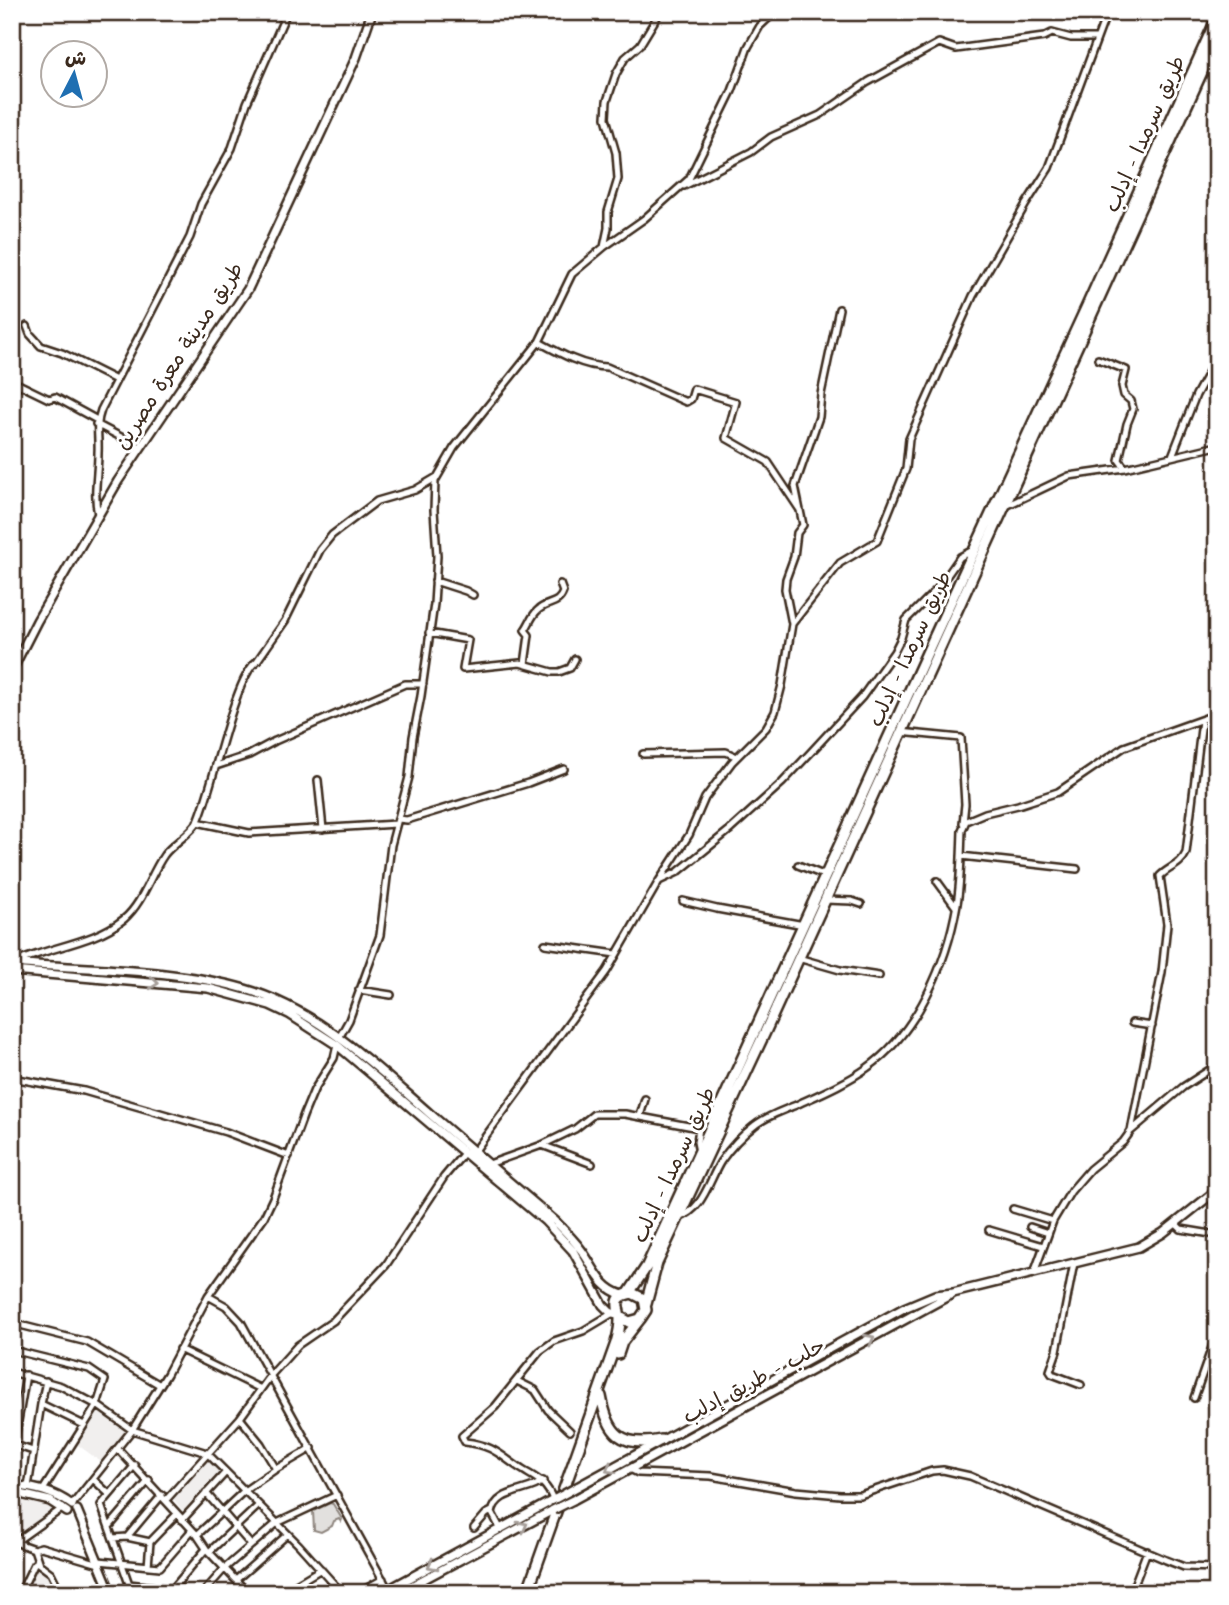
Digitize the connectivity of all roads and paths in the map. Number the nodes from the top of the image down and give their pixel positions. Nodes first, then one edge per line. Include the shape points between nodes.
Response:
1 (287, 12) edge
2 (372, 12) edge
3 (660, 12) edge
4 (775, 12) edge
5 (1107, 12) edge
6 (1217, 18) edge
7 (1097, 38) junction
8 (1217, 39) edge
9 (681, 188) junction
10 (604, 247) junction
11 (839, 309) dead end
12 (27, 326) dead end
13 (539, 342) junction
14 (1217, 357) edge
15 (1098, 359) dead end
16 (116, 380) junction
17 (12, 381) edge
18 (97, 422) junction
19 (1217, 446) edge
20 (140, 447) junction
21 (1172, 456) junction
22 (1021, 459) junction
23 (1125, 468) junction
24 (437, 477) junction
25 (1003, 507) junction
26 (800, 510) junction
27 (99, 517) junction
28 (975, 548) junction
29 (435, 581) junction
30 (560, 584) dead end
31 (473, 595) dead end
32 (792, 624) junction
33 (429, 633) junction
34 (935, 645) junction
35 (575, 659) dead end
36 (525, 664) junction
37 (12, 670) edge
38 (423, 684) junction
39 (1217, 714) edge
40 (1202, 720) junction
41 (900, 732) junction
42 (643, 754) dead end
43 (737, 757) junction
44 (216, 766) junction
45 (564, 769) dead end
46 (318, 780) dead end
47 (197, 822) junction
48 (397, 822) junction
49 (963, 826) junction
50 (323, 829) junction
51 (961, 856) junction
52 (798, 865) dead end
53 (1077, 869) dead end
54 (826, 876) junction
55 (659, 881) junction
56 (937, 881) dead end
57 (825, 900) junction
58 (683, 901) dead end
59 (860, 904) dead end
60 (956, 907) junction
61 (804, 925) junction
62 (545, 944) dead end
63 (616, 954) junction
64 (798, 958) junction
65 (13, 966) edge
66 (878, 976) dead end
67 (359, 990) junction
68 (391, 995) dead end
69 (1132, 1023) dead end
70 (1152, 1026) junction
71 (338, 1041) junction
72 (1217, 1066) edge
73 (12, 1078) edge
74 (645, 1098) dead end
75 (640, 1116) junction
76 (1131, 1131) junction
77 (541, 1145) junction
78 (474, 1152) junction
79 (464, 1153) junction
80 (699, 1153) junction
81 (289, 1156) junction
82 (489, 1164) junction
83 (592, 1164) dead end
84 (509, 1186) junction
85 (1217, 1190) edge
86 (1013, 1209) dead end
87 (678, 1219) junction
88 (1053, 1221) junction
89 (1175, 1223) junction
90 (1030, 1227) dead end
91 (989, 1230) dead end
92 (1048, 1233) junction
93 (1217, 1235) edge
94 (1043, 1247) junction
95 (1074, 1264) junction
96 (1034, 1273) junction
97 (626, 1294) junction
98 (208, 1296) junction
99 (646, 1304) junction
100 (617, 1315) junction
101 (640, 1319) junction
102 (12, 1323) edge
103 (1217, 1333) edge
104 (179, 1349) junction
105 (12, 1350) edge
106 (12, 1372) edge
107 (26, 1375) junction
108 (271, 1375) junction
109 (46, 1381) junction
110 (517, 1381) junction
111 (160, 1385) junction
112 (1081, 1385) dead end
113 (261, 1389) junction
114 (601, 1396) junction
115 (1194, 1398) dead end
116 (41, 1404) junction
117 (97, 1405) junction
118 (240, 1418) junction
119 (84, 1425) junction
120 (132, 1430) junction
121 (570, 1431) dead end
122 (13, 1444) edge
123 (664, 1444) junction
124 (118, 1448) junction
125 (312, 1448) junction
126 (33, 1451) junction
127 (207, 1453) junction
128 (12, 1456) edge
129 (135, 1465) junction
130 (276, 1469) junction
131 (631, 1469) junction
132 (226, 1472) junction
133 (93, 1480) junction
134 (149, 1480) junction
135 (543, 1481) junction
136 (12, 1485) edge
137 (28, 1487) junction
138 (43, 1490) junction
139 (244, 1490) junction
140 (12, 1492) edge
141 (206, 1493) junction
142 (109, 1494) junction
143 (337, 1495) junction
144 (164, 1498) junction
145 (555, 1499) junction
146 (259, 1505) junction
147 (70, 1510) junction
148 (492, 1511) junction
149 (221, 1512) junction
150 (177, 1514) junction
151 (182, 1520) junction
152 (277, 1523) junction
153 (109, 1527) junction
154 (235, 1528) junction
155 (474, 1528) dead end
156 (500, 1528) junction
157 (194, 1532) junction
158 (288, 1534) junction
159 (127, 1537) junction
160 (113, 1538) junction
161 (150, 1542) junction
162 (13, 1543) edge
163 (251, 1545) junction
164 (464, 1547) junction
165 (34, 1549) junction
166 (208, 1550) junction
167 (1147, 1551) junction
168 (469, 1555) junction
169 (38, 1561) junction
170 (97, 1562) junction
171 (122, 1562) junction
172 (148, 1566) junction
173 (225, 1568) junction
174 (1217, 1568) edge
175 (321, 1569) junction
176 (237, 1579) junction
177 (383, 1579) junction
178 (209, 1586) junction
179 (170, 1591) edge
180 (385, 1591) edge
181 (20, 1593) edge
182 (61, 1593) edge
183 (109, 1593) edge
184 (203, 1593) edge
185 (214, 1593) edge
186 (248, 1593) edge
187 (281, 1593) edge
188 (342, 1593) edge
189 (358, 1593) edge
190 (398, 1593) edge
191 (527, 1593) edge
192 (533, 1593) edge
193 (1131, 1593) edge

1 - 16 street via 232,148
2 - 20 main road, طريق مدينة معرة مصرين via 356,58 248,289
3 - 10 street via 640,45 625,58 607,101 618,179
4 - 9 street via 748,47 708,141
5 - 7 street
6 - 22 highway, طريق سرمدا - إدلب
7 - 9 street via 1052,33 956,49 939,43 868,82 820,116 771,137
7 - 32 street via 1049,169 973,296 909,439 906,468 877,541 840,563
8 - 22 highway, طريق سرمدا - إدلب via 1075,355
9 - 10 street
10 - 13 street via 572,274
11 - 26 street via 817,422 795,486
12 - 16 street via 41,346
13 - 24 street via 454,448
13 - 26 street via 686,402 694,389 737,402 726,438 768,462
14 - 21 street
15 - 23 street via 1126,370 1122,386 1133,409 1119,460
16 - 18 street
17 - 18 street via 49,399 55,397
18 - 20 street
18 - 27 street via 95,500
19 - 21 street
20 - 27 main road, طريق مدينة معرة مصرين
21 - 23 street
22 - 25 highway, طريق سرمدا - إدلب
22 - 28 highway, طريق سرمدا - إدلب
23 - 25 street via 1069,476
24 - 29 street
24 - 44 street via 415,490 377,501 332,535 320,550 285,621 251,666 233,706
25 - 34 highway, طريق سرمدا - إدلب
26 - 32 street via 803,524 786,579
27 - 37 main road, طريق مدينة معرة مصرين
28 - 34 highway, طريق سرمدا - إدلب
28 - 55 street via 960,557 939,587 906,620 894,652 862,697 782,783 678,872
29 - 31 street
29 - 33 street
30 - 36 street via 561,598 544,605 525,630
32 - 43 street via 775,712
33 - 36 street via 468,640 463,669
33 - 38 street
34 - 41 highway, طريق سرمدا - إدلب
34 - 54 highway, طريق سرمدا - إدلب
35 - 36 street via 570,668 558,672
38 - 44 street via 405,684
38 - 48 street
39 - 40 street
40 - 49 street via 1124,747 1058,792 977,816
40 - 70 street via 1186,853 1160,876 1167,924
41 - 49 street via 961,738
41 - 57 highway, طريق سرمدا - إدلب
42 - 43 street via 726,752
43 - 55 street via 705,799 690,835
44 - 47 street
45 - 48 street
46 - 50 street
47 - 50 street via 248,833
47 - 65 street via 163,856 125,918 97,936 30,956
48 - 50 street
48 - 67 street via 380,935
49 - 51 street
51 - 53 street
51 - 60 street
52 - 54 street
54 - 61 highway, طريق سرمدا - إدلب
55 - 63 street
56 - 60 street
57 - 59 street
57 - 64 highway, طريق سرمدا - إدلب
58 - 61 street
60 - 87 street via 929,991 896,1043 835,1087 755,1125 722,1160 701,1202
61 - 80 highway, طريق سرمدا - إدلب
62 - 63 street
63 - 78 street
64 - 66 street
64 - 87 highway, طريق سرمدا - إدلب
65 - 71 main road via 208,988 270,1005
67 - 68 street
67 - 71 street
69 - 70 street
70 - 76 street
71 - 78 main road
71 - 79 main road
71 - 81 street
72 - 76 street via 1183,1087
73 - 81 street via 84,1091 226,1132
74 - 75 street
75 - 77 street via 594,1114
75 - 80 street via 699,1128
76 - 88 street via 1070,1191
77 - 82 street
77 - 83 street
78 - 82 main road
79 - 84 main road
79 - 108 street via 386,1265 333,1321 298,1345
80 - 97 highway, طريق سرمدا - إدلب via 647,1266
81 - 98 street via 264,1217
82 - 84 main road
84 - 97 main road via 566,1233 604,1285
84 - 100 main road via 569,1247 603,1305
85 - 89 main road, حلب - طريق إدلب
86 - 88 street
87 - 99 highway, طريق سرمدا - إدلب via 657,1263
88 - 92 street
89 - 93 street via 1181,1229
89 - 95 main road, حلب - طريق إدلب via 1139,1247
90 - 92 street
91 - 94 street
92 - 94 street
94 - 96 street
95 - 96 main road, حلب - طريق إدلب
95 - 112 street via 1050,1371
96 - 123 main road, حلب - طريق إدلب via 935,1295 904,1308
97 - 99 highway via 640,1295
97 - 100 highway via 617,1304
98 - 104 street
98 - 108 street via 238,1318
99 - 101 highway
100 - 101 highway via 629,1322
100 - 110 street via 544,1347
100 - 191 highway via 616,1343
101 - 114 highway via 622,1342
102 - 111 street via 87,1342
103 - 115 street
104 - 111 street
104 - 113 street
105 - 117 street via 89,1369 105,1380
106 - 107 street
107 - 109 street
107 - 122 street
108 - 113 street
108 - 125 street
109 - 116 street
109 - 117 street
110 - 121 street via 535,1390
110 - 135 street via 462,1438 495,1449
111 - 120 street
113 - 118 street
114 - 123 highway via 609,1424 619,1436 637,1443
114 - 192 highway
116 - 119 street
116 - 126 street
117 - 119 street
117 - 120 street
118 - 127 street
118 - 130 street
119 - 138 street
120 - 124 street
120 - 127 street
122 - 126 street
122 - 128 street
123 - 131 main road, حلب - طريق إدلب
123 -> 145 main road, حلب - طريق إدلب, bridge
124 - 129 street
124 - 133 street
125 - 130 street
125 - 143 street
126 - 137 street
127 - 132 street
127 - 144 street
129 - 134 street
129 - 142 street
130 - 139 street
131 - 167 street via 840,1495 860,1495 943,1470 970,1476
168 -> 131 main road, حلب - طريق إدلب, bridge
132 - 139 street
132 - 141 street
133 - 142 street
133 - 147 street
134 - 144 street
134 - 153 street
135 - 145 street
135 - 148 street via 509,1494
136 - 137 main road
137 - 138 main road
138 - 147 main road via 60,1496
139 - 146 street
139 - 149 street
140 - 147 main road
141 - 149 street
141 - 151 street
142 - 153 street via 101,1505
143 - 152 street
143 - 177 street
144 - 150 street
144 - 159 street
145 - 156 main road
146 - 152 street
146 - 154 street
147 - 162 street
147 - 170 main road
148 - 155 street
148 - 156 street
149 - 154 street
149 - 157 street
150 - 151 street
150 - 161 street
151 - 157 street
152 - 158 street
152 - 163 street
153 - 160 street
154 - 163 street
154 - 166 street
156 - 164 main road
157 - 166 street
157 - 172 street via 163,1566
158 - 175 street
158 - 176 street
159 - 160 street
159 - 161 street
160 - 171 street
161 - 172 street
162 - 165 street
163 - 173 street
164 - 168 main road
164 -> 180 main road
165 - 169 street
165 - 170 street
166 - 173 street
166 - 179 street
167 - 174 street via 1184,1567
167 - 193 street
168 - 190 main road
169 - 181 street
169 - 182 street via 51,1573
170 - 171 street
170 - 183 main road
171 - 172 street
171 - 179 street via 130,1584
173 - 176 street
173 - 178 street
175 - 187 street
175 - 188 street
176 - 186 street
177 - 180 street
177 - 189 street
178 - 184 street
178 - 185 street

